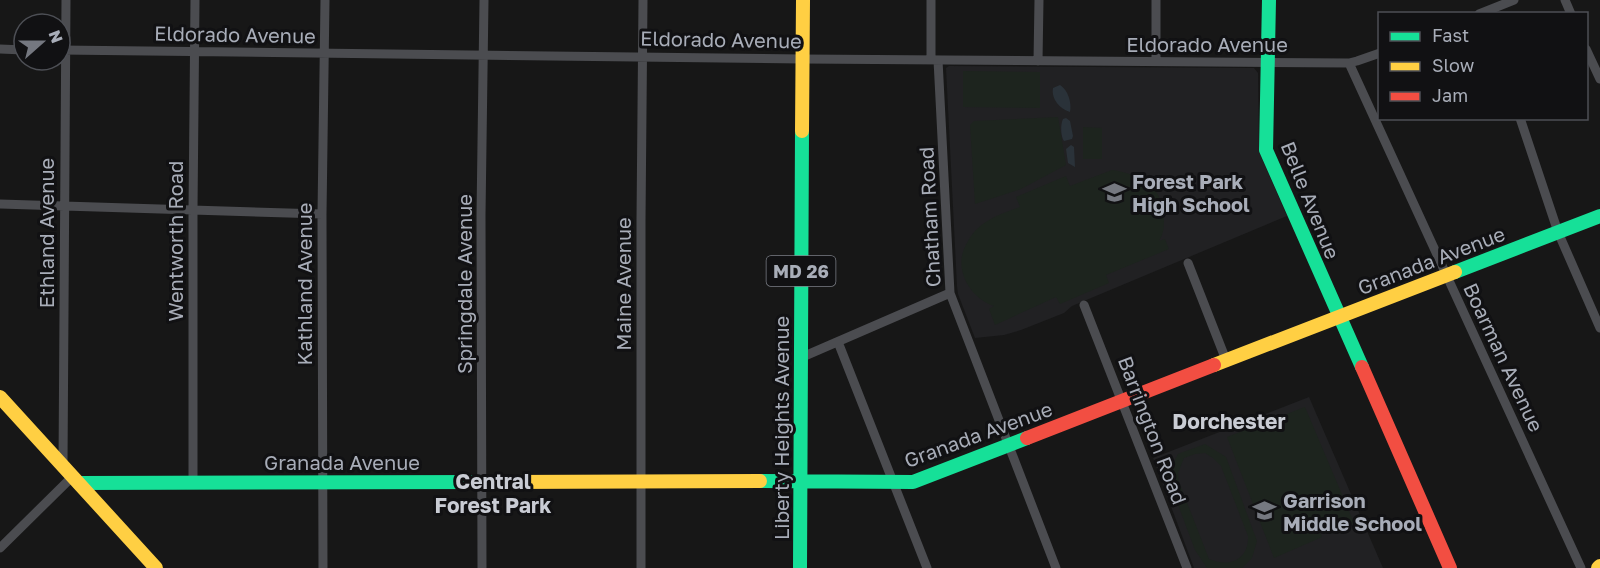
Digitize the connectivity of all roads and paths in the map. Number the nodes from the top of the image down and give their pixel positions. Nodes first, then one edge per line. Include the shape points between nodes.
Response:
1 (195, 0) edge
2 (325, 0) edge
3 (484, 0) edge
4 (643, 0) edge
5 (803, 0) edge
6 (931, 0) edge
7 (1039, 0) edge
8 (1156, 0) edge
9 (1269, 0) edge
10 (1514, 0) edge
11 (1484, 12) edge
12 (72, 50) edge
13 (195, 51) junction
14 (1588, 51) edge
15 (324, 53) junction
16 (1378, 54) edge
17 (484, 55) junction
18 (643, 56) junction
19 (803, 59) junction
20 (935, 60) junction
21 (1038, 60) junction
22 (1156, 61) junction
23 (1268, 62) junction
24 (1349, 63) junction
25 (63, 72) edge
26 (1600, 79) edge
27 (1521, 120) edge
28 (0, 204) edge
29 (64, 206) junction
30 (193, 210) junction
31 (322, 214) junction
32 (1600, 216) edge
33 (1558, 232) junction
34 (1188, 263) dead end
35 (1446, 275) junction
36 (950, 293) junction
37 (1084, 305) dead end
38 (1340, 317) junction
39 (1600, 328) edge
40 (838, 342) junction
41 (800, 358) junction
42 (1226, 360) junction
43 (0, 397) edge
44 (1122, 401) junction
45 (1008, 445) junction
46 (72, 475) junction
47 (641, 481) junction
48 (482, 482) junction
49 (800, 482) junction
50 (894, 482) junction
51 (193, 483) junction
52 (323, 483) junction
53 (0, 548) edge
54 (156, 568) edge
55 (323, 568) edge
56 (482, 568) edge
57 (641, 568) edge
58 (800, 568) edge
59 (927, 568) edge
60 (1056, 568) edge
61 (1187, 568) edge
62 (1450, 568) edge
63 (1581, 568) edge

1 - 13 street, Wentworth Road
2 - 15 street, Kathland Avenue
3 - 17 street, Springdale Avenue
4 - 18 street, Maine Avenue
5 - 19 street, Liberty Heights Avenue / MD 26
6 - 20 street, Chatham Road
7 - 21 street
8 - 22 street
9 - 23 street, Belle Avenue
10 - 11 street
12 - 13 street, Eldorado Avenue
13 - 15 street, Eldorado Avenue
13 - 30 street, Wentworth Road
14 - 26 street
15 - 17 street, Eldorado Avenue
15 - 31 street, Kathland Avenue
16 - 24 street, Eldorado Avenue
17 - 18 street, Eldorado Avenue
17 - 48 street, Springdale Avenue
18 - 19 street, Eldorado Avenue
18 - 47 street, Maine Avenue
19 - 20 street, Eldorado Avenue
19 - 41 street, Liberty Heights Avenue / MD 26
20 - 21 street, Eldorado Avenue
20 - 36 street, Chatham Road
21 - 22 street, Eldorado Avenue
22 - 23 street, Eldorado Avenue
23 - 24 street, Eldorado Avenue
23 - 38 street, Belle Avenue via 1266,150
24 - 35 street, Boarman Avenue
25 - 29 street, Ethland Avenue
27 - 33 street
28 - 29 street
29 - 30 street
29 - 46 street, Ethland Avenue
30 - 31 street
30 - 51 street, Wentworth Road
31 - 52 street, Kathland Avenue
32 - 33 street, Granada Avenue
33 - 35 street, Granada Avenue
33 - 39 street
34 - 42 street
35 - 38 street, Granada Avenue
35 - 63 street, Boarman Avenue
36 - 40 street
36 - 45 street, Chatham Road
37 - 44 street, Barrington Road
38 - 42 street, Granada Avenue
38 - 62 street, Belle Avenue
40 - 41 street
40 - 50 street
41 - 49 street, Liberty Heights Avenue / MD 26
42 - 44 street, Granada Avenue
43 - 46 street
44 - 45 street, Granada Avenue
44 - 61 street, Barrington Road
45 - 50 street, Granada Avenue via 913,482
45 - 60 street, Chatham Road
46 - 51 street, Granada Avenue
46 - 53 street
46 - 54 street
47 - 48 street, Granada Avenue
47 - 49 street, Granada Avenue
47 - 57 street, Maine Avenue
48 - 52 street, Granada Avenue
48 - 56 street, Springdale Avenue
49 - 50 street, Granada Avenue
49 - 58 street, Liberty Heights Avenue / MD 26
50 - 59 street
51 - 52 street, Granada Avenue
52 - 55 street, Kathland Avenue

